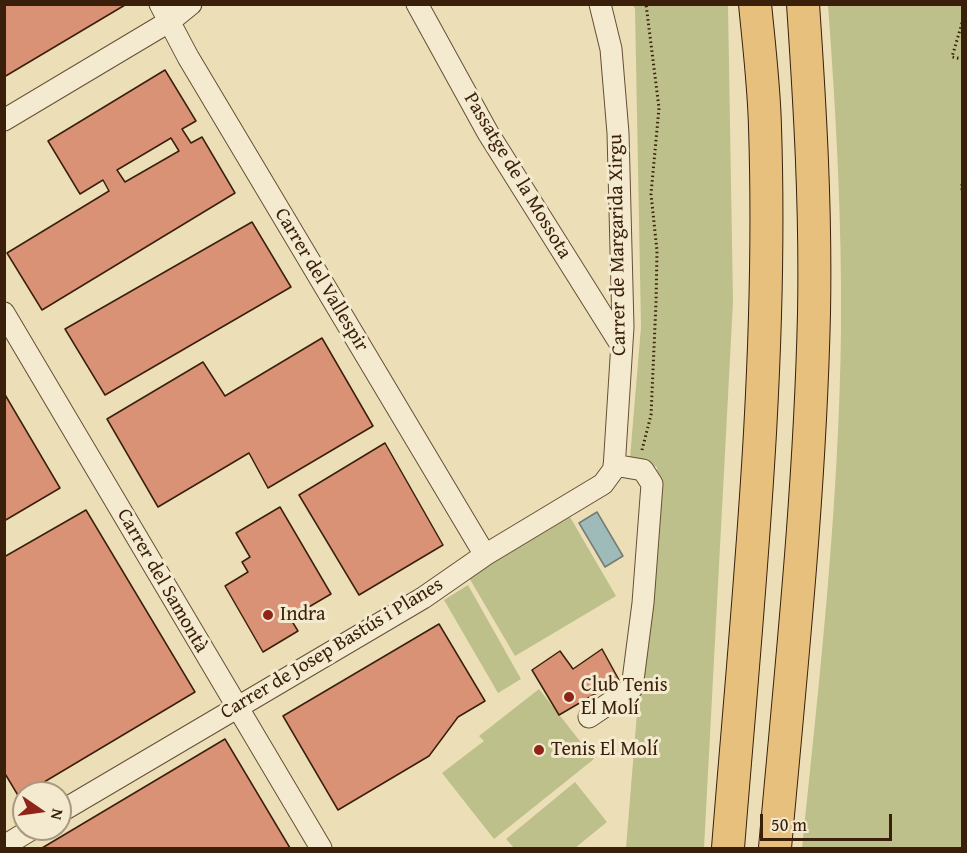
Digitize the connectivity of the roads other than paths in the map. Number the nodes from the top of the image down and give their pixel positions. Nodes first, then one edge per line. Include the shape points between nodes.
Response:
1 (417, 4) edge
2 (600, 4) edge
3 (756, 4) edge
4 (803, 4) edge
5 (191, 5) edge
6 (165, 13) edge
7 (4, 120) edge
8 (4, 313) edge
9 (621, 345) junction
10 (614, 465) junction
11 (603, 484) joint
12 (485, 555) junction
13 (236, 706) junction
14 (590, 717) dead end
15 (72, 805) edge
16 (321, 849) edge
17 (728, 849) edge
18 (775, 849) edge

1 - 9 street, Passatge de la Mossota via 489,134
2 - 9 street, Carrer de Margarida Xirgu via 611,50 618,133
3 - 17 highway via 765,126 766,301 752,555
4 - 18 highway via 814,313 802,554
5 - 6 street
6 - 7 street
6 - 12 street, Carrer del Vallespir
8 - 13 street, Carrer del Samontà
9 - 10 street, Carrer de Margarida Xirgu
10 - 11 street, Carrer de Margarida Xirgu
10 - 14 street via 644,470 652,484 643,603 632,688
11 - 12 street, Carrer de Josep Bastús i Planes
12 - 13 street, Carrer de Josep Bastús i Planes via 423,598
13 - 15 street, Carrer de Josep Bastús i Planes
13 - 16 street, Carrer del Samontà

